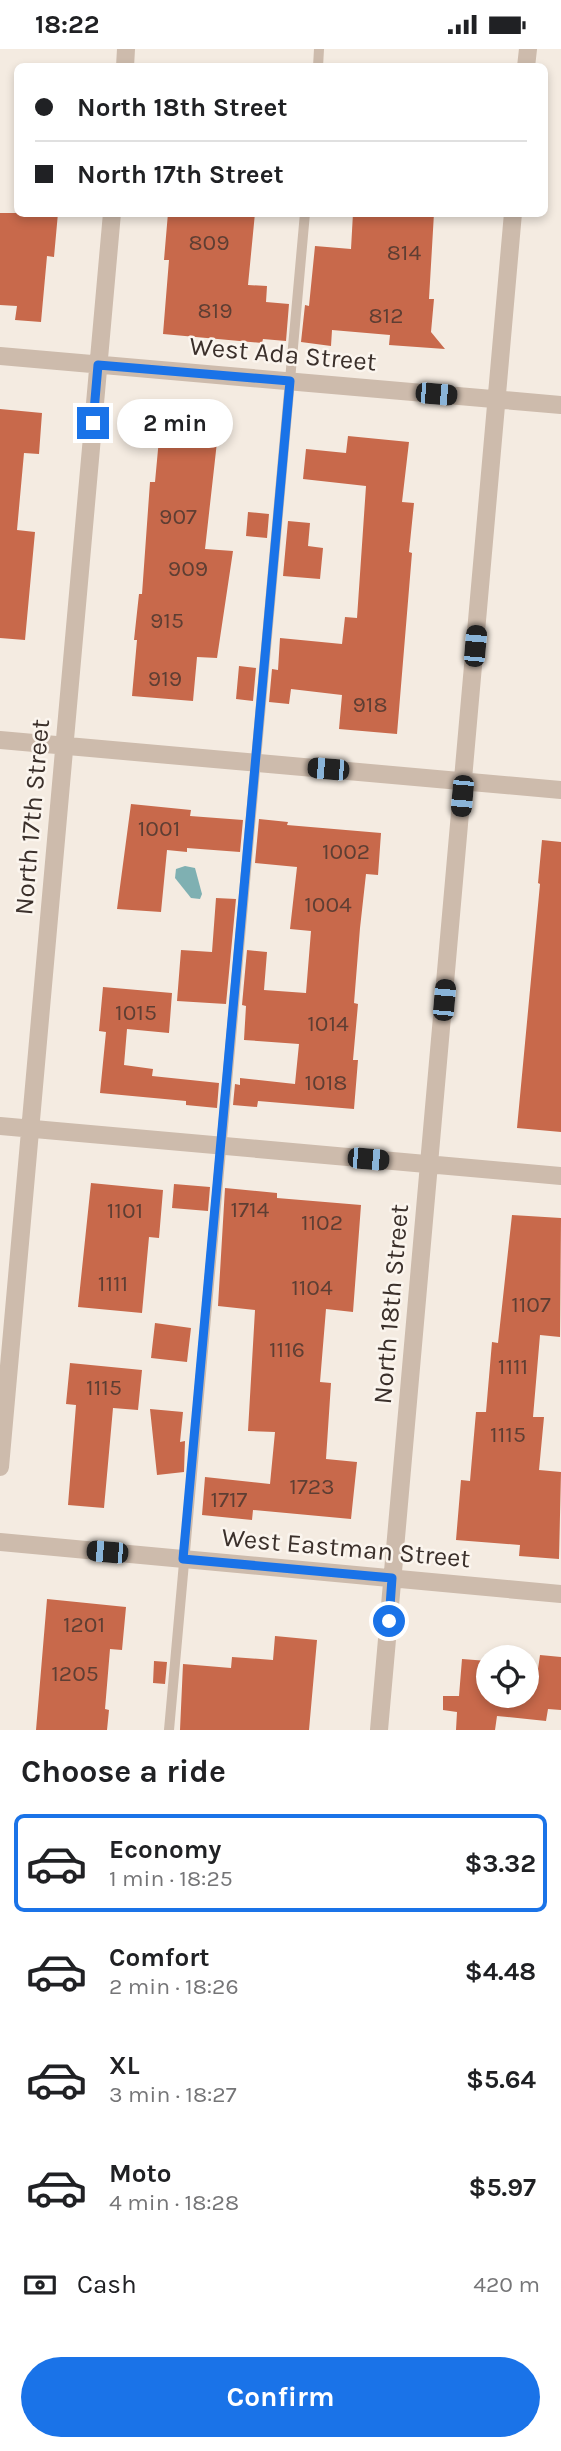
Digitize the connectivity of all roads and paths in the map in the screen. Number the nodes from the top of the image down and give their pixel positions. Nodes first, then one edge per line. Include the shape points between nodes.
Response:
1 (111, 217) edge
2 (304, 217) edge
3 (513, 217) edge
4 (0, 356) edge
5 (98, 365) junction
6 (290, 381) junction
7 (497, 400) junction
8 (561, 405) edge
9 (0, 740) edge
10 (64, 746) junction
11 (254, 763) junction
12 (463, 781) junction
13 (561, 790) edge
14 (0, 1126) edge
15 (31, 1129) junction
16 (221, 1146) junction
17 (430, 1164) junction
18 (561, 1175) edge
19 (0, 1467) edge
20 (0, 1542) edge
21 (183, 1559) junction
22 (392, 1578) junction
23 (561, 1594) edge
24 (169, 1730) edge
25 (379, 1730) edge

1 - 5 street, North 17th Street
2 - 6 lane
3 - 7 street, North 18th Street
4 - 5 street, West Ada Street
5 - 6 street, West Ada Street
5 - 10 street, North 17th Street
6 - 7 street, West Ada Street
6 - 11 lane
7 - 8 street, West Ada Street
7 - 12 street, North 18th Street
9 - 10 street
10 - 11 street
10 - 15 street, North 17th Street
11 - 12 street
11 - 16 lane
12 - 13 street
12 - 17 street, North 18th Street
14 - 15 street
15 - 16 street
15 - 19 street, North 17th Street
16 - 17 street
16 - 21 lane
17 - 18 street
17 - 22 street, North 18th Street
20 - 21 street, West Eastman Street
21 - 22 street, West Eastman Street
21 - 24 lane
22 - 23 street, West Eastman Street
22 - 25 street, North 18th Street

